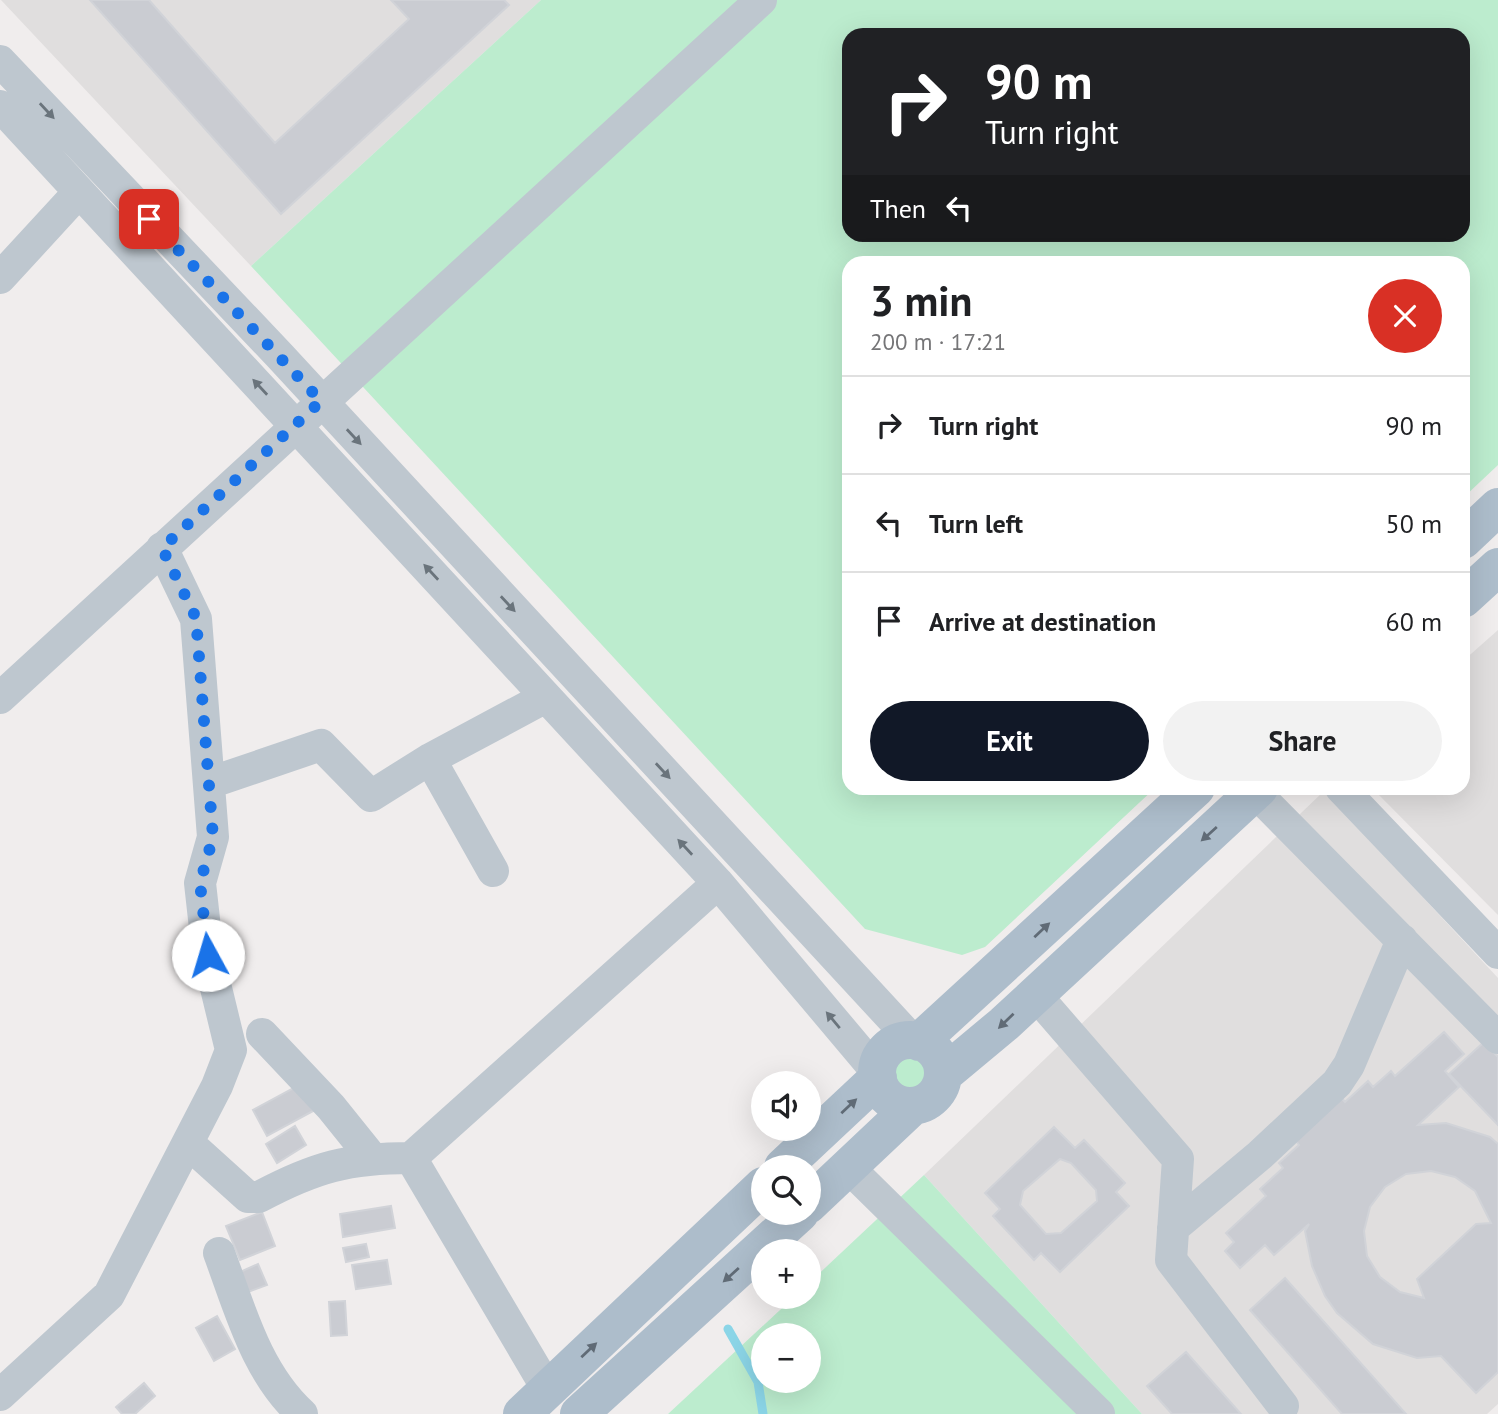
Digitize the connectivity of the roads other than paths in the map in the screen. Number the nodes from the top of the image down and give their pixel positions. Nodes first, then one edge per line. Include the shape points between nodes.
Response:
1 (761, 0) edge
2 (0, 61) edge
3 (0, 106) edge
4 (79, 192) junction
5 (0, 278) edge
6 (321, 401) junction
7 (295, 426) junction
8 (1498, 507) edge
9 (1470, 533) edge
10 (162, 548) junction
11 (546, 697) junction
12 (0, 698) edge
13 (430, 759) junction
14 (209, 783) junction
15 (1188, 795) edge
16 (1252, 795) edge
17 (1262, 795) edge
18 (1348, 795) edge
19 (493, 871) dead end
20 (718, 883) junction
21 (1402, 940) junction
22 (1498, 953) edge
23 (1034, 993) junction
24 (262, 1034) dead end
25 (1498, 1038) edge
26 (915, 1041) junction
27 (944, 1074) junction
28 (877, 1075) junction
29 (913, 1106) junction
30 (188, 1143) junction
31 (795, 1155) edge
32 (372, 1158) junction
33 (411, 1158) junction
34 (849, 1168) junction
35 (821, 1193) edge
36 (751, 1197) edge
37 (787, 1225) edge
38 (1173, 1228) junction
39 (219, 1253) dead end
40 (0, 1395) edge
41 (535, 1402) edge
42 (1283, 1406) dead end
43 (302, 1414) edge
44 (579, 1414) edge
45 (1099, 1414) edge

1 - 6 street
2 -> 6 street
3 - 4 street
4 - 5 street
7 -> 4 street
6 - 7 street
6 -> 26 street
7 - 10 street
11 -> 7 street
8 - 9 main road
10 - 12 street
10 - 14 street via 196,618
11 - 13 street
20 -> 11 street
13 - 14 street via 371,796 321,745
13 - 19 street
14 - 30 street via 213,837 200,883 208,955 231,1050
26 -> 15 main road
16 -> 23 main road
17 - 21 street
18 - 22 street
28 -> 20 street
20 - 33 street
21 - 25 street
21 - 38 street via 1337,1083
23 -> 27 main road
23 - 38 street via 1178,1159
24 - 32 street
26 - 27 main road via 935,1051
26 - 28 main road via 887,1049
27 - 29 main road via 933,1098
28 - 29 main road via 886,1096 896,1104
31 -> 28 main road
29 - 34 main road
30 - 32 street via 248,1198 326,1166
30 - 40 street via 109,1295
32 - 33 street
33 - 41 street
34 - 35 main road
34 - 45 street
41 -> 36 main road
37 -> 44 main road
38 - 42 street via 1171,1261
39 - 43 street via 264,1367

